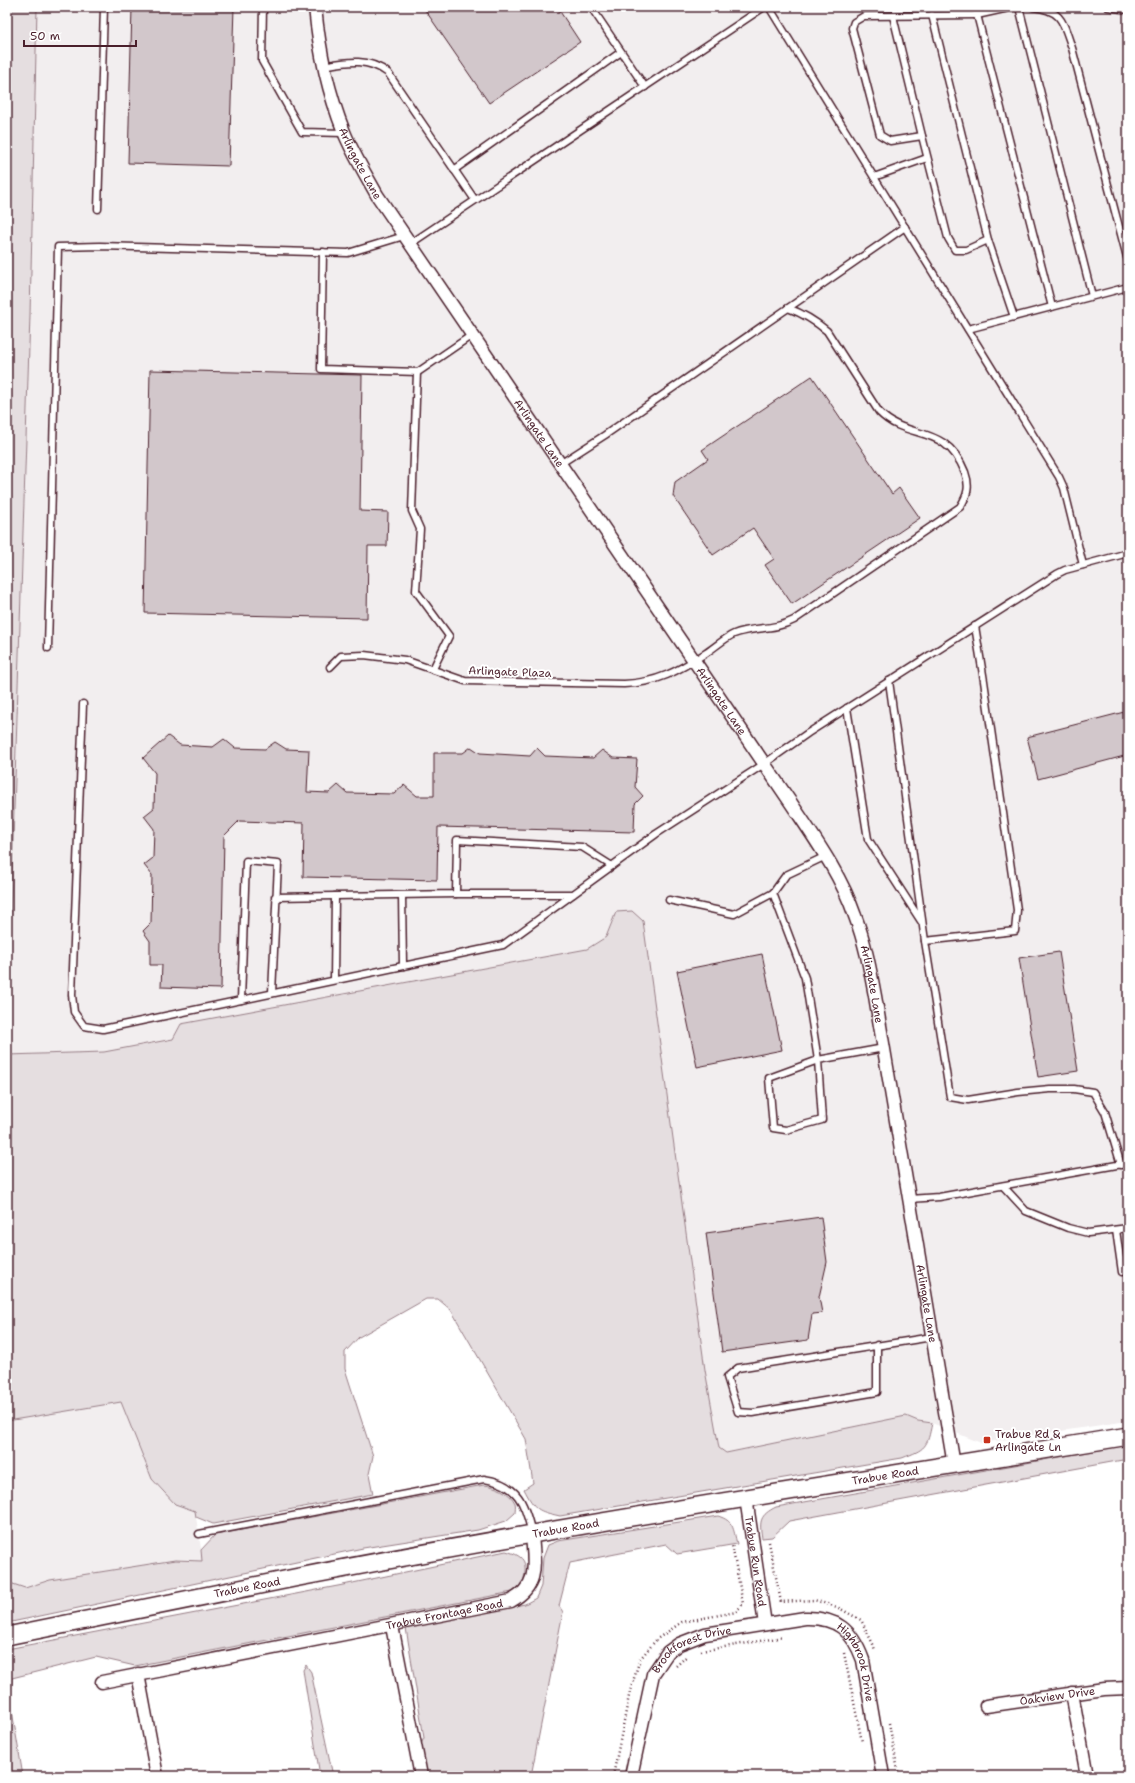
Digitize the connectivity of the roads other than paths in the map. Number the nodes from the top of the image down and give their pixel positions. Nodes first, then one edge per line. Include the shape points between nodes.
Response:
1 (104, 7) edge
2 (263, 7) edge
3 (315, 7) edge
4 (591, 7) edge
5 (764, 7) edge
6 (769, 7) edge
7 (975, 7) edge
8 (1013, 7) edge
9 (1019, 7) edge
10 (1032, 7) edge
11 (1108, 7) edge
12 (1128, 10) edge
13 (932, 15) junction
14 (977, 15) junction
15 (893, 16) junction
16 (621, 52) junction
17 (323, 66) junction
18 (645, 87) junction
19 (344, 133) junction
20 (922, 136) junction
21 (927, 158) junction
22 (454, 170) junction
23 (874, 177) junction
24 (475, 200) junction
25 (98, 209) dead end
26 (905, 227) junction
27 (407, 240) junction
28 (988, 240) junction
29 (323, 252) junction
30 (1128, 261) edge
31 (1128, 287) edge
32 (1092, 296) junction
33 (1052, 307) junction
34 (788, 308) junction
35 (1014, 317) junction
36 (968, 329) junction
37 (472, 335) junction
38 (418, 372) junction
39 (560, 464) junction
40 (1128, 553) edge
41 (1083, 565) junction
42 (975, 626) junction
43 (48, 648) dead end
44 (694, 661) junction
45 (330, 667) dead end
46 (433, 669) junction
47 (889, 681) junction
48 (83, 704) dead end
49 (847, 708) junction
50 (764, 764) junction
51 (826, 856) junction
52 (612, 866) junction
53 (456, 894) junction
54 (573, 894) junction
55 (773, 894) junction
56 (402, 895) junction
57 (335, 896) junction
58 (275, 898) junction
59 (669, 900) dead end
60 (922, 923) junction
61 (925, 941) junction
62 (402, 966) junction
63 (334, 980) junction
64 (272, 993) junction
65 (241, 1000) junction
66 (884, 1048) junction
67 (818, 1060) junction
68 (1125, 1164) edge
69 (1003, 1186) junction
70 (909, 1199) junction
71 (1128, 1228) edge
72 (1116, 1230) junction
73 (1128, 1271) edge
74 (932, 1337) junction
75 (877, 1346) junction
76 (1128, 1436) edge
77 (954, 1465) junction
78 (746, 1498) junction
79 (199, 1534) dead end
80 (532, 1535) junction
81 (765, 1624) junction
82 (392, 1626) junction
83 (7, 1636) edge
84 (138, 1674) junction
85 (102, 1682) dead end
86 (1128, 1688) edge
87 (1072, 1693) junction
88 (986, 1706) dead end
89 (157, 1776) edge
90 (421, 1776) edge
91 (631, 1776) edge
92 (883, 1776) edge
93 (1087, 1776) edge

1 - 25 lane
2 - 19 lane via 262,61 302,132
3 - 17 street, Arlingate Lane
4 - 16 lane
5 - 18 lane
6 - 23 lane
7 - 14 lane
8 - 14 lane
9 - 32 lane
10 - 30 lane via 1046,8 1061,19 1072,48
11 - 12 lane
13 - 14 lane
13 - 15 lane
13 - 28 lane
14 - 33 lane
15 - 20 lane
15 - 20 lane via 864,16 854,22 852,28 880,135 890,141
16 - 18 lane
16 - 22 lane
17 - 19 street, Arlingate Lane
17 - 22 lane via 359,61 373,64 388,73
18 - 24 lane
19 - 27 street, Arlingate Lane via 377,195
20 - 21 lane
21 - 23 lane
21 - 28 lane via 948,238 955,250 966,250
22 - 24 lane
23 - 26 lane
24 - 27 lane
26 - 34 lane
26 - 36 lane
27 - 29 lane via 348,253
27 - 37 street, Arlingate Lane
28 - 35 lane
29 - 38 lane via 321,369
29 - 43 lane via 58,247
31 - 32 lane
32 - 33 lane
33 - 35 lane
34 - 39 lane via 612,431
34 - 44 lane, Arlingate Plaza via 805,314 826,331 886,419 932,436 955,453 968,479 966,498 960,507 794,620 779,626 734,635
35 - 36 lane
36 - 41 lane via 1059,477
37 - 38 lane
37 - 39 street, Arlingate Lane
38 - 46 lane via 412,511 420,529 416,591 448,636
39 - 44 street, Arlingate Lane
40 - 41 lane
41 - 42 lane via 1056,574
42 - 47 lane
42 - 61 lane via 1017,910 1015,931
44 - 46 lane, Arlingate Plaza via 656,680 624,684 465,681
44 - 50 street, Arlingate Lane
45 - 46 lane, Arlingate Plaza via 341,656 364,655 405,660
47 - 49 lane
47 - 60 lane
48 - 65 lane via 72,987 74,1012 84,1026 103,1029
49 - 50 lane
49 - 60 lane via 868,839
50 - 51 street, Arlingate Lane
50 - 52 lane via 656,834
51 - 55 lane via 786,874
51 - 66 street, Arlingate Lane via 842,884 855,915 867,955
52 - 53 lane via 582,847 457,840
52 - 54 lane
53 - 54 lane
53 - 56 lane
54 - 62 lane via 503,945
55 - 59 lane via 734,914
55 - 67 lane via 805,978
56 - 57 lane
56 - 62 lane
57 - 58 lane
57 - 63 lane
58 - 64 lane
58 - 65 lane via 278,864 246,861
60 - 61 lane
61 - 68 lane via 950,1097 968,1100 1050,1089 1093,1092 1105,1112
62 - 63 lane
63 - 64 lane
64 - 65 lane
66 - 67 lane
66 - 70 street, Arlingate Lane
67 - 67 lane via 769,1078 773,1128 786,1130 822,1120
68 - 69 lane
69 - 70 lane via 939,1197
69 - 72 lane via 1026,1211 1068,1228 1088,1233
70 - 74 street, Arlingate Lane
71 - 72 lane
72 - 73 lane via 1122,1272
74 - 75 lane
74 - 77 street, Arlingate Lane
75 - 75 lane via 738,1368 727,1377 738,1412 753,1412 877,1392
76 - 77 main road, Trabue Road
77 - 78 main road, Trabue Road
78 - 80 main road, Trabue Road
78 - 81 street, Trabue Run Road
79 - 80 lane, Trabue Frontage Road via 484,1479 498,1481 512,1489 527,1513
80 - 82 street, Trabue Frontage Road via 534,1568 526,1591 519,1597 502,1604
80 - 83 main road, Trabue Road via 300,1576
81 - 91 street, Brookforest Drive via 698,1636 668,1652 659,1663 651,1681
81 - 92 street, Highbrook Drive via 818,1618 843,1627 852,1636 863,1660
82 - 84 street, Trabue Frontage Road
82 - 90 street
84 - 85 street, Trabue Frontage Road
84 - 89 street
86 - 87 street, Oakview Drive
87 - 88 street, Oakview Drive
87 - 93 street

